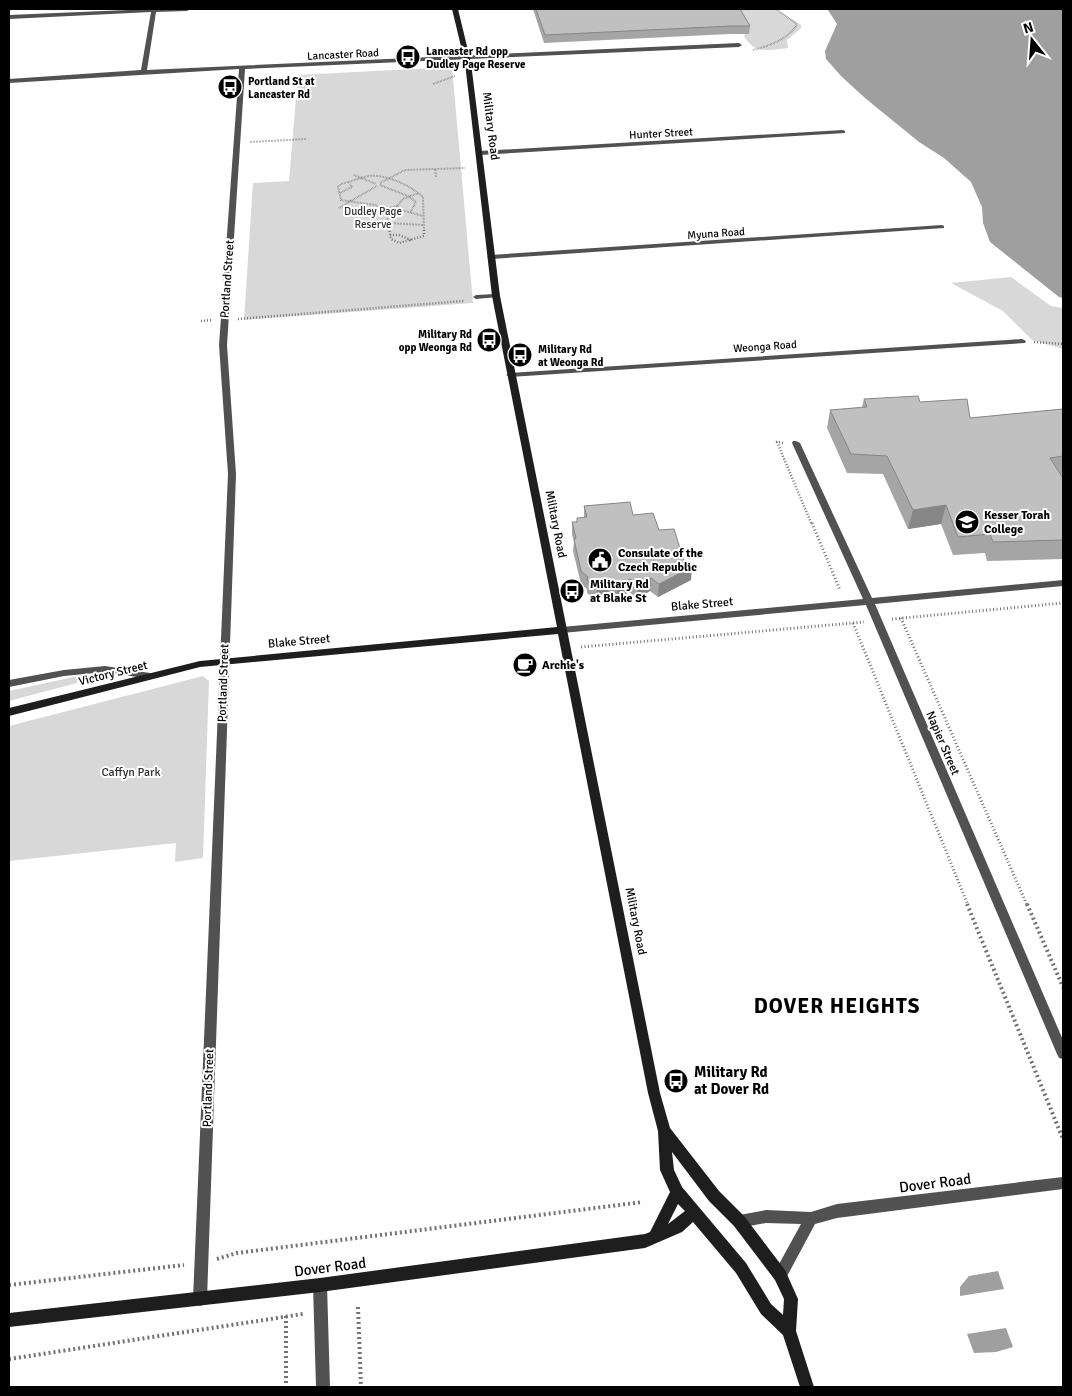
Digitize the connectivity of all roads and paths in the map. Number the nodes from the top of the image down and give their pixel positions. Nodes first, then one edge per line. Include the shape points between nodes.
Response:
1 (154, 9) edge
2 (187, 9) edge
3 (455, 9) edge
4 (776, 9) edge
5 (9, 17) edge
6 (739, 45) dead end
7 (753, 50) dead end
8 (467, 58) junction
9 (242, 68) junction
10 (144, 72) junction
11 (455, 76) dead end
12 (9, 80) edge
13 (433, 84) dead end
14 (843, 132) dead end
15 (306, 139) dead end
16 (237, 142) junction
17 (480, 153) junction
18 (465, 168) dead end
19 (435, 169) junction
20 (354, 175) dead end
21 (436, 177) dead end
22 (362, 178) junction
23 (387, 179) junction
24 (349, 182) junction
25 (378, 184) junction
26 (340, 192) junction
27 (419, 193) junction
28 (409, 197) junction
29 (347, 203) junction
30 (397, 206) junction
31 (338, 208) dead end
32 (386, 209) junction
33 (410, 212) junction
34 (423, 216) junction
35 (388, 223) junction
36 (424, 225) junction
37 (942, 227) dead end
38 (390, 235) junction
39 (412, 240) junction
40 (491, 257) junction
41 (496, 296) junction
42 (476, 297) dead end
43 (467, 301) dead end
44 (247, 319) dead end
45 (1022, 341) joint
46 (1063, 344) edge
47 (510, 375) junction
48 (796, 443) joint
49 (1063, 583) edge
50 (840, 590) dead end
51 (869, 602) junction
52 (1063, 603) edge
53 (901, 618) junction
54 (878, 621) junction
55 (853, 623) junction
56 (562, 630) junction
57 (578, 647) dead end
58 (224, 661) junction
59 (150, 676) junction
60 (9, 684) edge
61 (9, 712) edge
62 (1063, 986) edge
63 (1063, 1054) edge
64 (664, 1131) junction
65 (1063, 1138) edge
66 (1063, 1183) edge
67 (676, 1192) junction
68 (643, 1202) dead end
69 (693, 1213) junction
70 (811, 1219) junction
71 (739, 1221) junction
72 (654, 1238) junction
73 (202, 1263) junction
74 (780, 1275) junction
75 (9, 1285) edge
76 (320, 1285) junction
77 (200, 1299) junction
78 (358, 1307) dead end
79 (304, 1314) dead end
80 (286, 1316) junction
81 (9, 1320) edge
82 (789, 1331) junction
83 (9, 1359) edge
84 (286, 1387) edge
85 (323, 1387) edge
86 (361, 1387) edge
87 (807, 1387) edge

1 - 2 street
1 - 5 street
1 - 10 street
3 - 8 street, Military Road
4 - 7 path via 797,24 796,28 784,38
6 - 8 street, Lancaster Road
8 - 9 street, Lancaster Road
8 - 17 street, Military Road
9 - 10 street, Lancaster Road
9 - 16 street, Portland Street
10 - 12 street, Lancaster Road
11 - 13 path
14 - 17 street, Hunter Street
15 - 16 path
16 - 58 street, Portland Street via 223,345 232,474
17 - 40 street, Military Road
18 - 19 path
19 - 21 path
19 - 23 path via 405,170
20 - 22 path
22 - 23 path via 380,176
22 - 24 path
22 - 25 path
23 - 25 path
23 - 27 path
24 - 26 path via 338,187
24 - 26 path via 352,187
25 - 28 path
25 - 29 path
26 - 29 path via 342,200
27 - 28 path
27 - 34 path
28 - 30 path
28 - 33 path via 416,202
29 - 31 path
29 - 32 path via 378,204
30 - 32 path
30 - 33 path
32 - 35 path
33 - 34 path
34 - 36 path
35 - 36 path
35 - 38 path
36 - 39 path via 424,236
37 - 40 street, Myuna Road
38 - 39 path
38 - 39 path via 399,243
40 - 41 street, Military Road
41 - 42 lane
41 - 47 street, Military Road
43 - 44 path
45 - 46 path
45 - 47 street, Weonga Road
47 - 56 street, Military Road
48 - 50 path via 777,442
48 - 51 street, Napier Street
49 - 51 street, Blake Street
51 - 54 street, Napier Street
51 - 56 street, Blake Street
52 - 53 path
53 - 54 path
53 - 62 path
54 - 55 path
54 - 63 street, Napier Street
55 - 57 path
55 - 65 path
56 - 58 street, Blake Street
56 - 64 street, Military Road
58 - 59 street, Victory Street
58 - 73 street, Portland Street
59 - 60 street via 105,668
59 - 61 street, Victory Street
64 - 67 street, Military Road via 666,1170
64 - 71 street, Military Road via 714,1196
66 - 70 street, Dover Road via 837,1211
67 - 69 street, Military Road
67 - 72 street
68 - 73 path via 237,1253
69 - 72 street, Dover Road via 677,1227
69 - 82 street, Military Road via 741,1268 766,1309
70 - 71 street, Dover Road via 764,1215
70 - 74 street
71 - 74 street, Military Road
72 - 76 street, Dover Road
73 - 75 path
73 - 77 street, Portland Street
74 - 82 street, Military Road via 791,1299
76 - 77 street, Dover Road
76 - 85 street
77 - 81 street, Dover Road
78 - 86 path
79 - 80 path
80 - 83 path
80 - 84 path
82 - 87 street, Military Road

